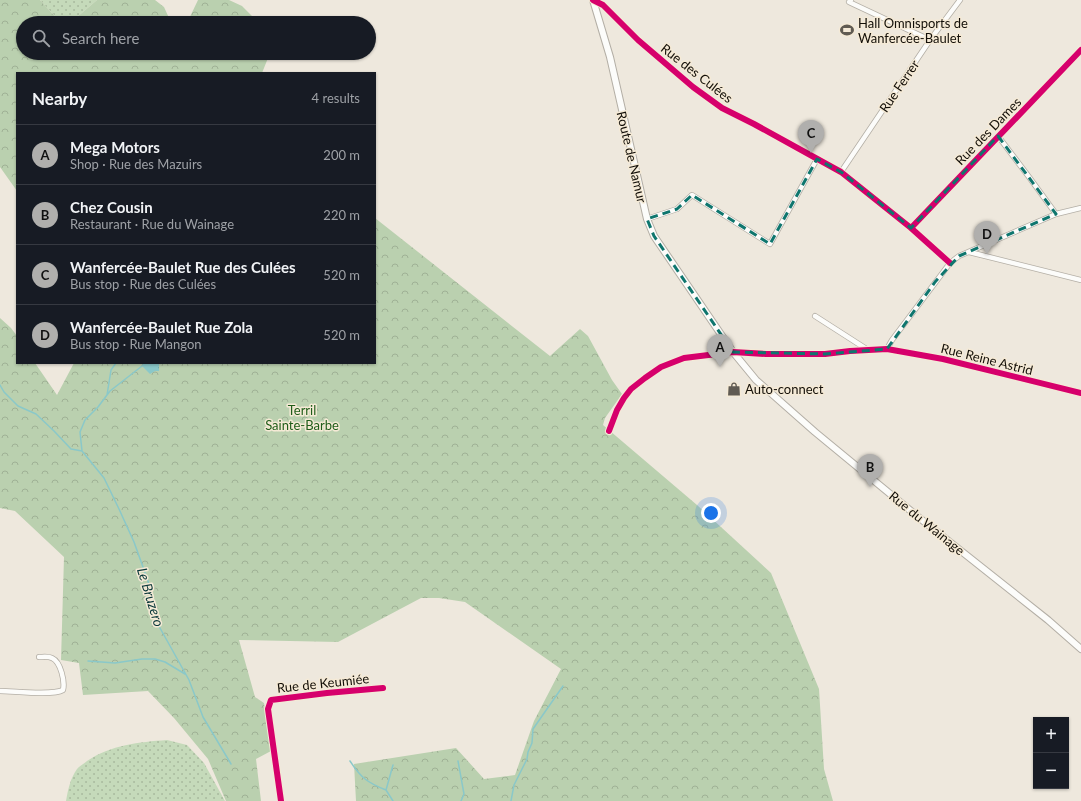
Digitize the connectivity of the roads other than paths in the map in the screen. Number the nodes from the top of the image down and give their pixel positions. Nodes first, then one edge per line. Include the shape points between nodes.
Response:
1 (593, 0) edge
2 (851, 0) edge
3 (960, 0) edge
4 (930, 40) junction
5 (1081, 50) edge
6 (998, 136) junction
7 (817, 159) junction
8 (841, 172) junction
9 (1081, 208) edge
10 (1056, 214) junction
11 (647, 219) junction
12 (911, 228) junction
13 (969, 252) junction
14 (950, 263) junction
15 (1081, 280) edge
16 (699, 303) joint
17 (815, 316) dead end
18 (888, 349) junction
19 (869, 350) junction
20 (733, 352) junction
21 (1081, 393) edge
22 (609, 431) dead end
23 (1081, 649) edge
24 (39, 657) dead end
25 (384, 688) dead end
26 (0, 691) edge
27 (281, 801) edge

1 - 7 street, Rue des Culées via 603,5 643,44 722,108
1 - 11 main road, Route de Namur via 610,57
2 - 4 street via 849,2
3 - 4 street, Rue Ferrer
4 - 8 street, Rue Ferrer
5 - 6 street, Rue des Dames
6 - 10 street
6 - 12 street, Rue des Dames
7 - 8 street, Rue des Culées
7 - 11 street via 770,244 692,195 677,209
8 - 12 street, Rue des Culées
9 - 10 street
10 - 13 street
11 - 16 main road, Route de Namur via 654,236
12 - 14 street, Rue des Culées
13 - 14 street
13 - 15 street
14 - 18 street via 892,340
16 - 20 main road, Rue du Wainage
17 - 19 street
18 - 19 street, Rue Reine Astrid
18 - 21 street, Rue Reine Astrid
19 - 20 street, Rue Reine Astrid via 825,354
20 - 22 street, Rue Reine Astrid via 684,358 661,367 631,389 617,410
20 - 23 main road, Rue du Wainage via 756,380 815,432
24 - 26 street via 51,657 58,662 64,684 63,690 32,693
25 - 27 street, Rue de Keumiée via 271,700 268,709

